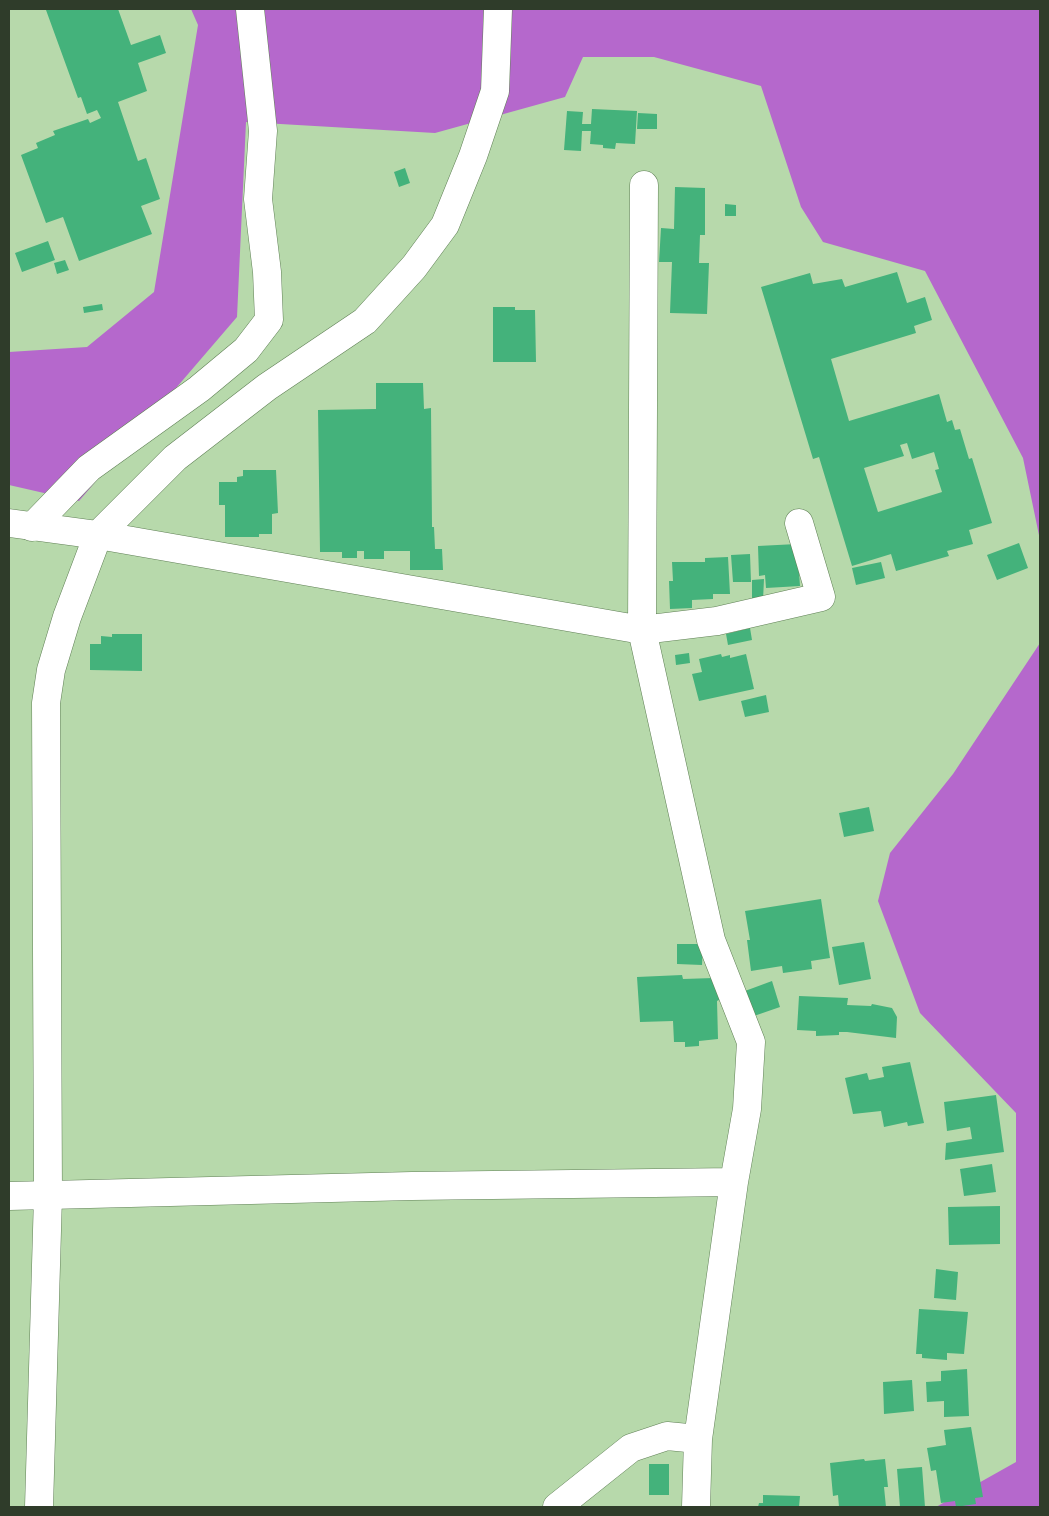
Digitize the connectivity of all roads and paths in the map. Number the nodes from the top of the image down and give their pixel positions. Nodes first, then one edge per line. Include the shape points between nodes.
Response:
1 (250, 9) edge
2 (498, 9) edge
3 (644, 185) dead end
4 (800, 523) dead end
5 (20, 525) edge
6 (98, 535) junction
7 (642, 630) junction
8 (734, 1182) junction
9 (9, 1196) edge
10 (48, 1196) junction
11 (698, 1439) junction
12 (39, 1507) edge
13 (557, 1507) edge
14 (696, 1507) edge

1 - 5 street via 263,131 258,199 269,320 246,350 89,468
2 - 6 street via 495,91 474,156 445,225 414,267 365,321 267,387 175,458
3 - 7 street
4 - 7 street via 821,597 717,621
5 - 6 street
6 - 7 street
6 - 10 street via 56,652 46,703
7 - 8 street via 711,940 751,1042 748,1109
8 - 10 street via 412,1186
8 - 11 street
9 - 10 street
10 - 12 street
11 - 13 street via 667,1436 631,1448
11 - 14 street

